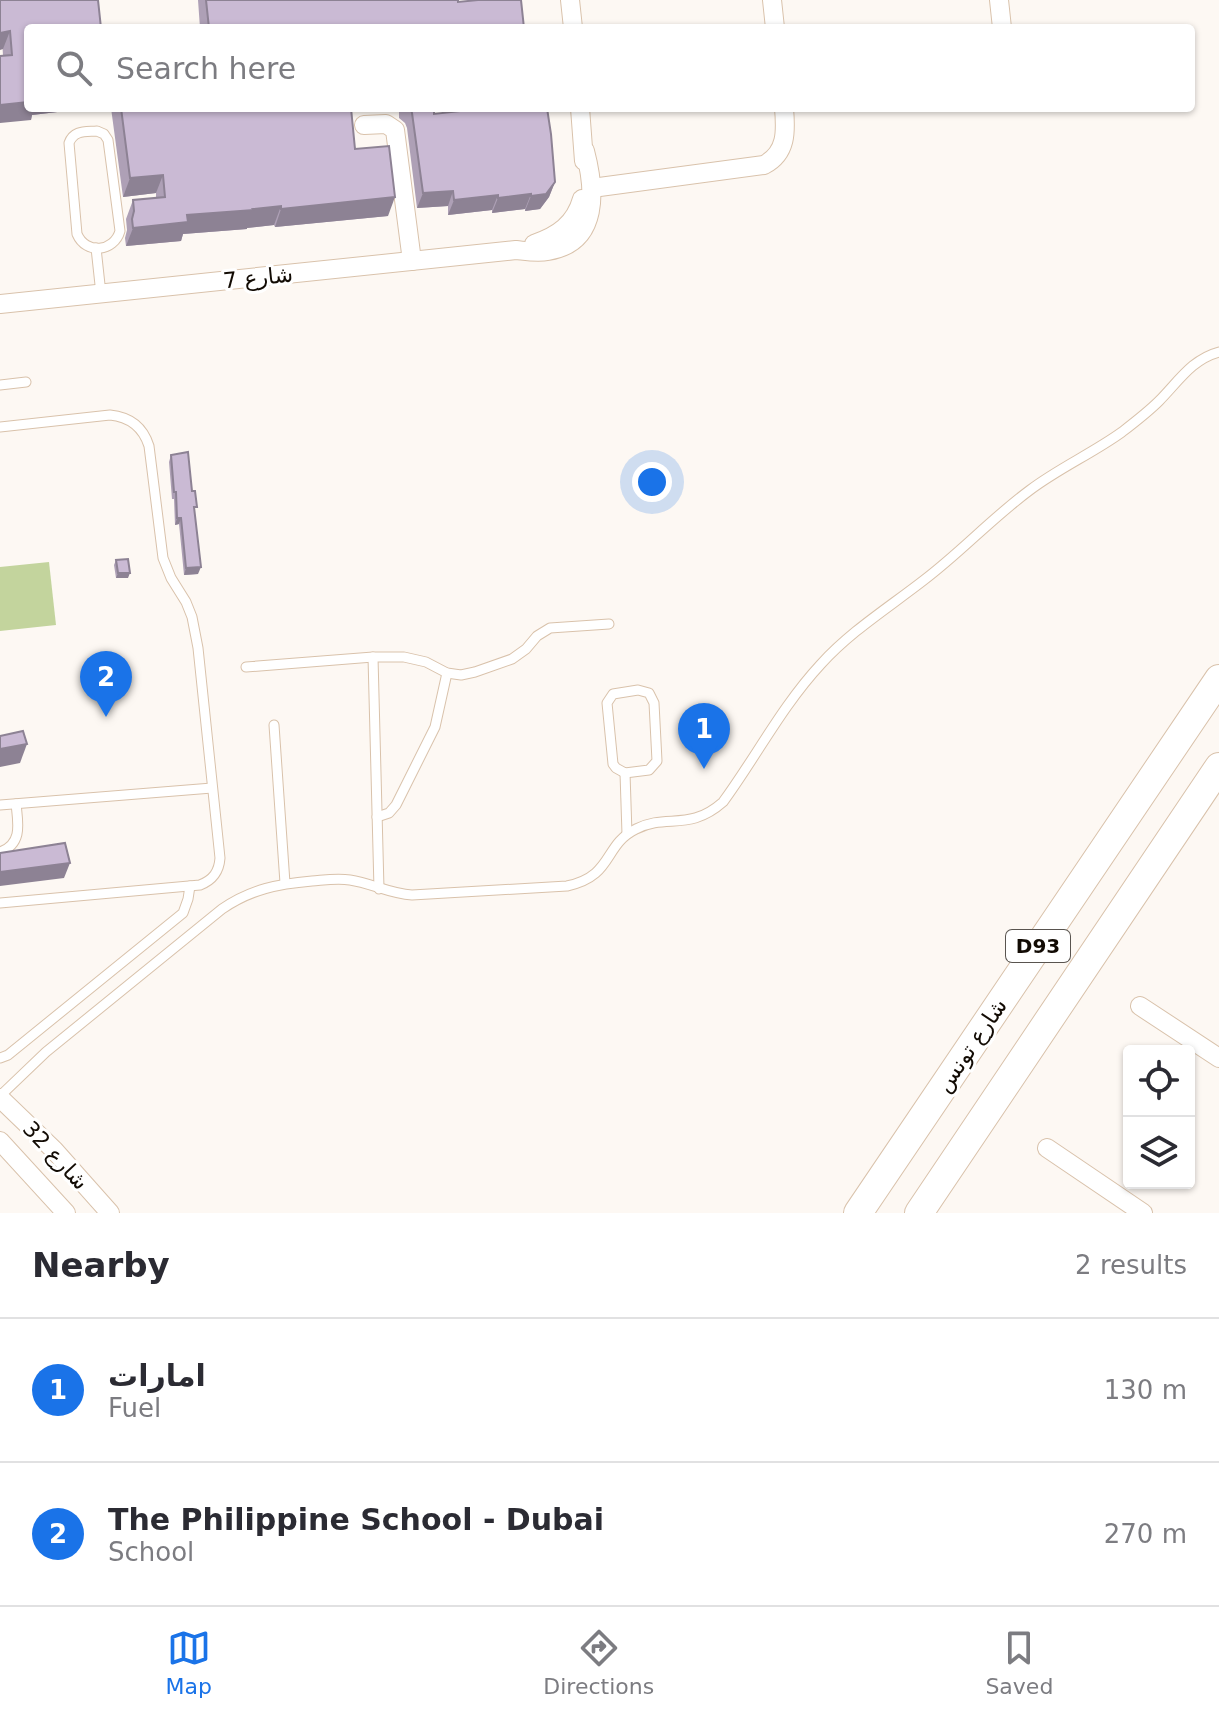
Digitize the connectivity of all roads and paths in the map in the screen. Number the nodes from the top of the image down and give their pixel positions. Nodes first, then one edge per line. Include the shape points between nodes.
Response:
1 (570, 0) edge
2 (772, 0) edge
3 (999, 0) edge
4 (573, 24) edge
5 (775, 24) edge
6 (1002, 24) edge
7 (580, 112) edge
8 (784, 112) edge
9 (364, 125) dead end
10 (585, 151) junction
11 (592, 188) junction
12 (96, 248) junction
13 (516, 250) junction
14 (412, 261) junction
15 (101, 294) junction
16 (0, 304) edge
17 (1219, 352) edge
18 (26, 382) dead end
19 (0, 385) edge
20 (0, 427) edge
21 (609, 624) dead end
22 (373, 657) junction
23 (246, 667) dead end
24 (447, 673) junction
25 (1219, 679) edge
26 (274, 725) dead end
27 (1219, 767) edge
28 (625, 773) junction
29 (212, 788) junction
30 (16, 804) junction
31 (0, 805) edge
32 (377, 817) junction
33 (627, 834) junction
34 (0, 852) edge
35 (285, 883) junction
36 (190, 886) junction
37 (379, 889) junction
38 (0, 903) edge
39 (1140, 1006) dead end
40 (0, 1058) edge
41 (1219, 1058) edge
42 (0, 1097) edge
43 (0, 1141) edge
44 (1047, 1148) dead end
45 (66, 1213) edge
46 (110, 1213) edge
47 (858, 1213) edge
48 (919, 1213) edge
49 (1143, 1213) edge

1 - 4 street
2 - 5 street
3 - 6 street
7 - 10 street
8 - 11 street via 782,146 764,165
9 - 14 street via 386,124 395,130
10 - 11 street
10 - 13 street via 577,215 557,235
11 - 13 street via 591,210 573,240 548,251
12 - 12 lane via 113,244 120,231 108,140 97,131 77,132 68,147 77,234 82,244
12 - 15 lane
13 - 14 street, شارع 7
14 - 15 street, شارع 7
15 - 16 street, شارع 7
17 - 33 lane via 1198,361 1120,433 1009,506 843,642 802,686 714,810
18 - 19 lane
20 - 29 lane via 110,415 128,419 142,430 149,446 163,558 192,617
21 - 24 lane via 550,628 512,659 468,674
22 - 23 lane
22 - 24 lane via 412,658
22 - 32 lane
24 - 32 lane via 433,734 396,805
25 - 47 main road, شارع تونس / D93
26 - 35 lane
27 - 48 main road, D93
28 - 28 lane via 612,759 607,703 619,692 644,691 654,703 657,761 649,770
28 - 33 lane
29 - 30 lane
29 - 36 lane via 220,866 207,883
30 - 31 lane
30 - 34 lane via 16,840
32 - 37 lane
33 - 37 lane via 606,865 578,884 412,895
35 - 37 lane via 335,879
35 - 42 lane via 252,892 222,909 46,1052
36 - 38 lane
36 - 40 lane via 183,913
39 - 41 street
42 - 46 street, شارع 32
43 - 45 street, شارع 32
44 - 49 street

